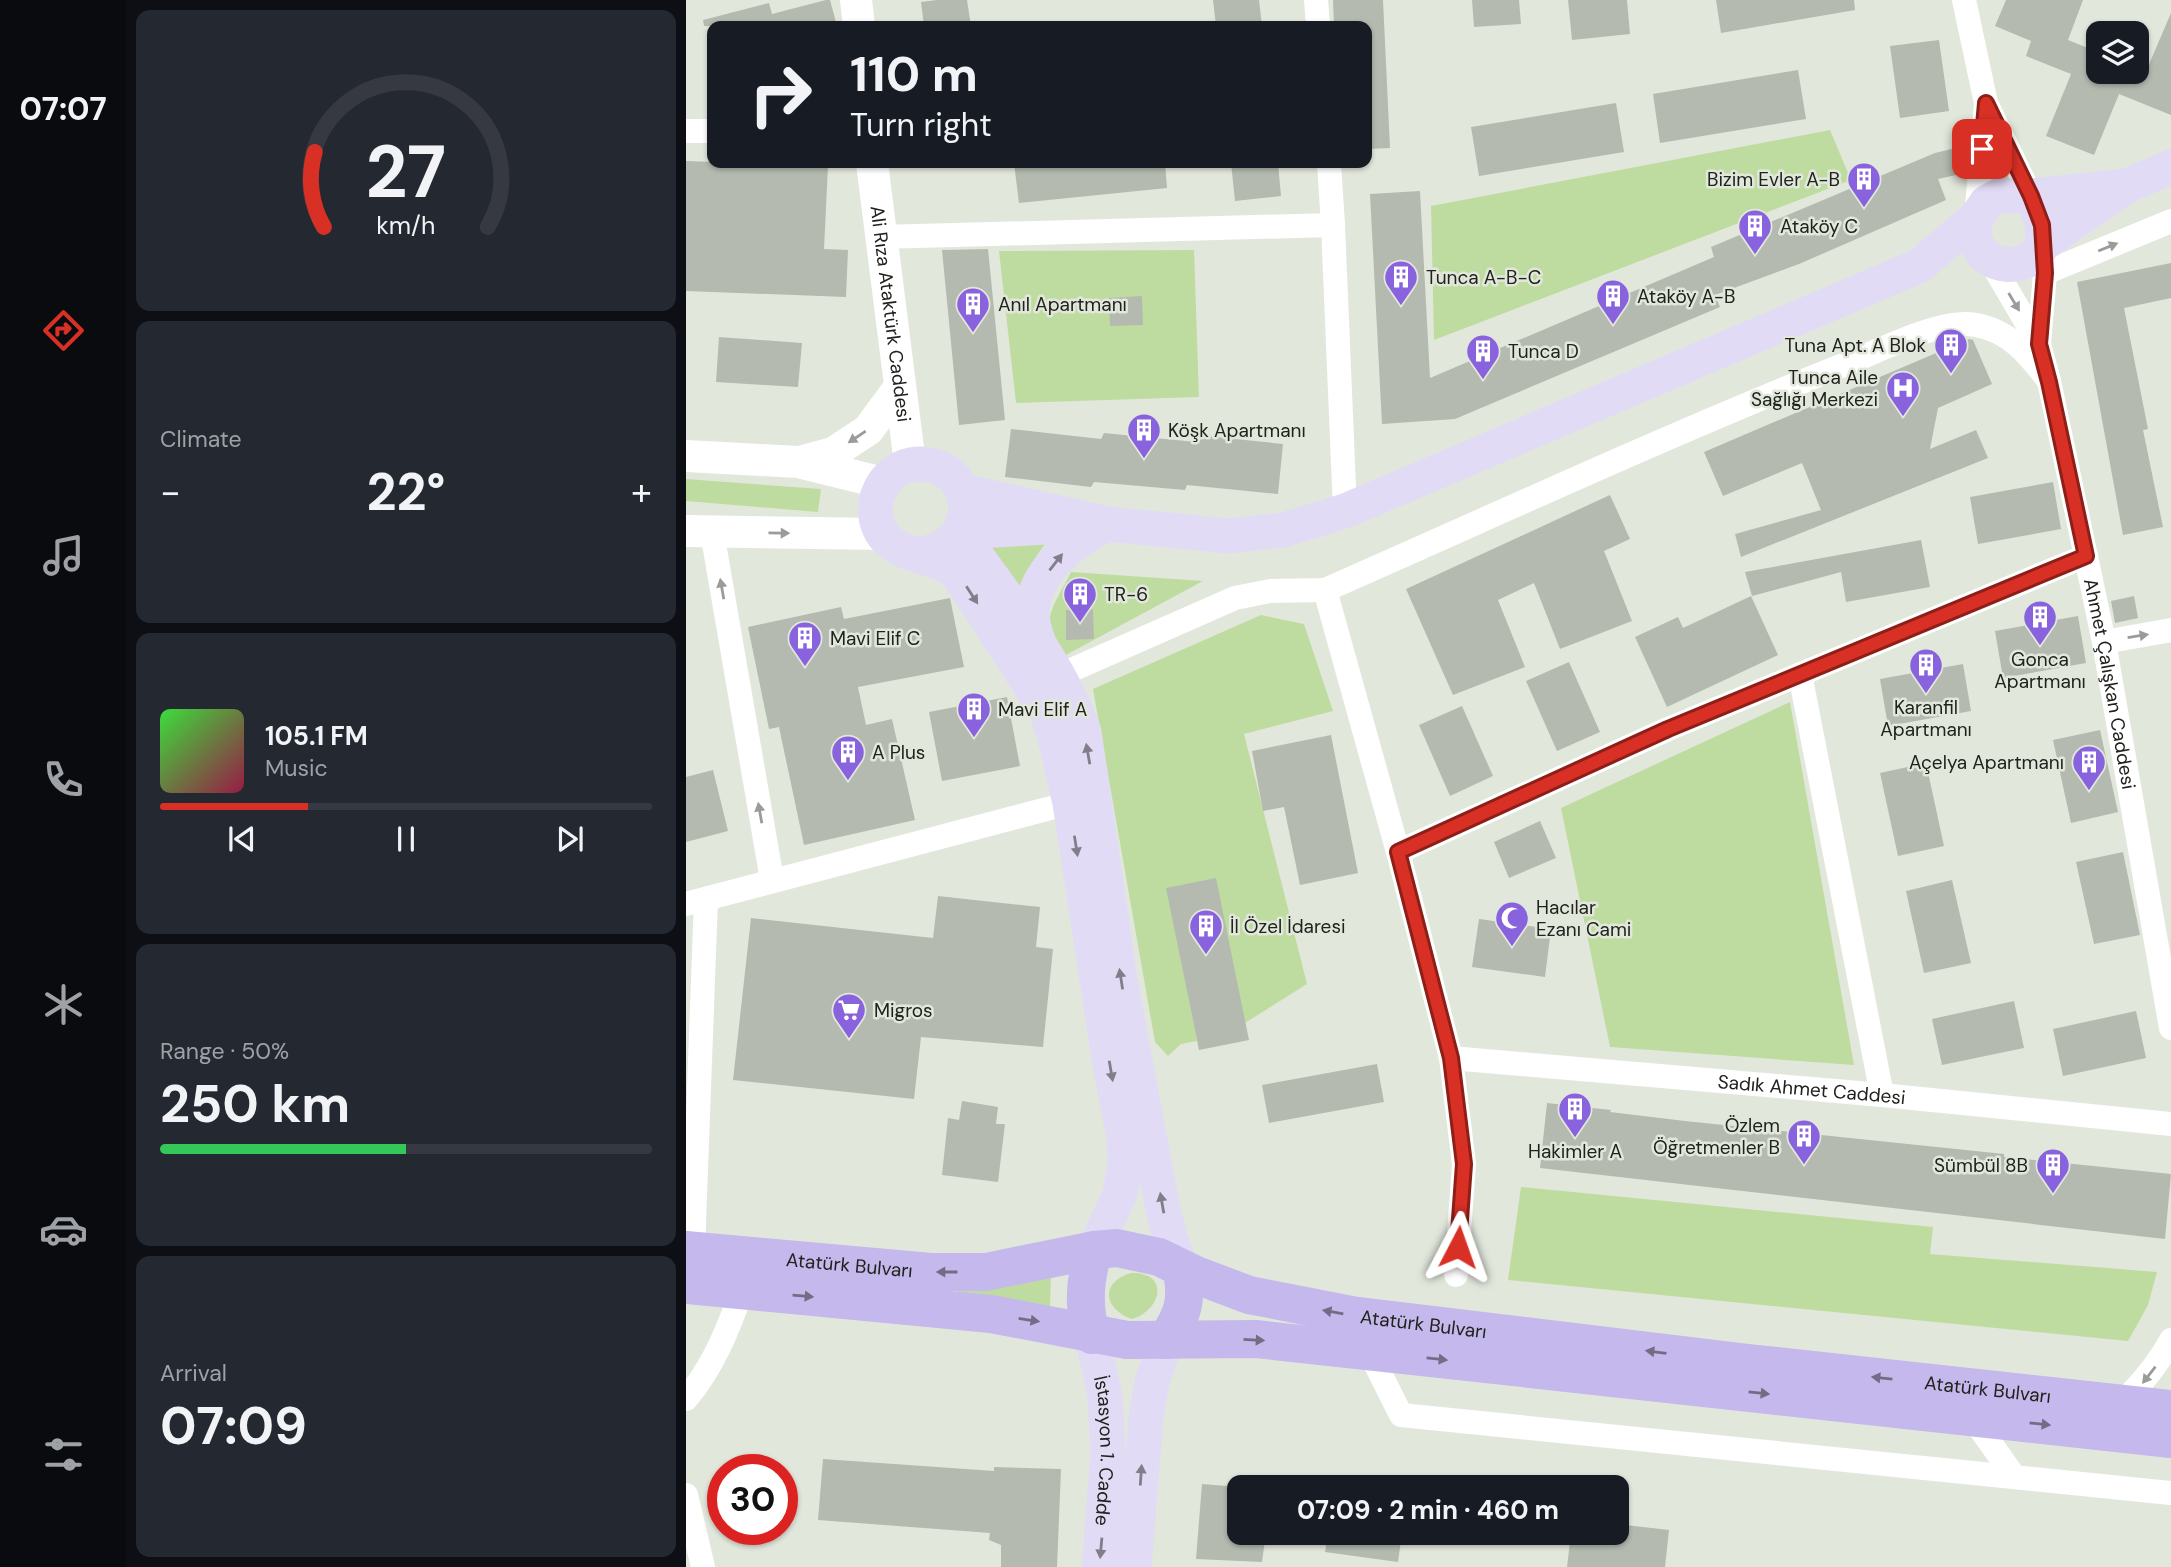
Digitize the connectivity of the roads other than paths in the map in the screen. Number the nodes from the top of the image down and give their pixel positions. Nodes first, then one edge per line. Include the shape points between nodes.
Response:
1 (856, 0) edge
2 (1316, 0) edge
3 (1968, 4) edge
4 (858, 21) edge
5 (1318, 21) edge
6 (1986, 103) junction
7 (686, 131) edge
8 (707, 131) edge
9 (2171, 167) edge
10 (873, 168) edge
11 (1328, 168) edge
12 (2126, 186) junction
13 (2031, 196) junction
14 (1976, 218) junction
15 (2171, 221) edge
16 (1333, 225) junction
17 (880, 237) junction
18 (1989, 259) junction
19 (2043, 259) junction
20 (1919, 266) junction
21 (2039, 344) junction
22 (2049, 382) junction
23 (900, 388) junction
24 (686, 456) edge
25 (798, 462) junction
26 (897, 474) junction
27 (963, 491) junction
28 (1345, 511) junction
29 (1108, 524) junction
30 (699, 532) edge
31 (960, 532) junction
32 (883, 534) junction
33 (920, 554) junction
34 (2086, 556) junction
35 (1325, 590) junction
36 (2171, 631) edge
37 (2104, 642) junction
38 (1040, 648) junction
39 (1800, 674) junction
40 (1058, 677) junction
41 (1070, 803) junction
42 (1398, 852) junction
43 (772, 880) junction
44 (696, 901) edge
45 (2160, 909) edge
46 (2171, 1028) edge
47 (1451, 1058) junction
48 (1882, 1095) junction
49 (2171, 1125) edge
50 (1094, 1250) junction
51 (688, 1262) edge
52 (1181, 1268) junction
53 (1456, 1275) dead end
54 (742, 1290) junction
55 (1093, 1335) junction
56 (1166, 1340) junction
57 (2171, 1340) edge
58 (1369, 1352) junction
59 (686, 1399) edge
60 (2120, 1405) junction
61 (2171, 1409) edge
62 (1972, 1417) junction
63 (2171, 1438) edge
64 (2013, 1475) junction
65 (2171, 1493) edge
66 (686, 1495) edge
67 (703, 1567) edge
68 (1099, 1567) edge
69 (1134, 1567) edge

1 - 4 street
2 - 5 street
3 - 6 street
6 - 13 street
6 - 14 street
7 - 8 street
9 - 12 main road
10 - 17 street, Ali Rıza Ataktürk Caddesi
11 - 16 street
12 - 13 main road
12 - 19 main road
13 - 14 main road via 1998,197 1987,202
13 - 19 main road via 2042,225
14 - 18 main road via 1975,242
14 - 20 main road
19 -> 15 street
16 - 17 street
16 - 28 street
17 - 23 street, Ali Rıza Ataktürk Caddesi
18 - 19 main road via 2010,265 2033,257
18 - 20 main road
18 -> 21 street, Ahmet Çalışkan Caddesi
19 - 21 street, Ahmet Çalışkan Caddesi
20 - 28 main road
21 - 22 street, Ahmet Çalışkan Caddesi
22 - 34 street, Ahmet Çalışkan Caddesi
22 - 35 street via 2026,351 2002,334 1975,324 1944,325 1782,389
23 -> 25 street via 868,430 833,453
23 - 26 street, Ali Rıza Ataktürk Caddesi
24 - 25 street
25 - 26 street
26 - 27 main road via 931,464 955,479
26 - 32 main road via 877,495 877,522
27 - 29 main road
27 - 31 main road via 965,519
28 - 29 main road via 1283,530 1228,536
29 - 31 main road
38 -> 29 main road via 1033,622 1034,601 1043,579 1059,556
30 -> 32 street
43 -> 30 street
31 - 33 main road via 943,548
31 - 38 main road
32 - 33 main road via 899,548
33 -> 41 main road via 952,569 1033,688 1046,710
34 - 37 street, Ahmet Çalışkan Caddesi
34 - 39 street
35 - 40 street via 1269,591 1235,598
35 - 42 street
37 -> 36 street
37 - 45 street, Ahmet Çalışkan Caddesi
38 - 40 main road
39 - 42 street
39 - 48 street
52 -> 40 main road via 1163,1210 1121,986 1089,754 1076,710
41 - 43 street
41 -> 50 main road via 1124,1138 1120,1194
42 - 47 street
43 - 44 street
44 - 51 street
45 - 46 street, Ahmet Çalışkan Caddesi
47 - 48 street, Sadık Ahmet Caddesi
47 - 53 street via 1464,1164
48 - 49 street, Sadık Ahmet Caddesi
50 -> 51 main road, Atatürk Bulvarı via 986,1272
50 - 52 main road, Atatürk Bulvarı via 1118,1248 1159,1257
50 - 55 main road via 1086,1286 1086,1312
51 - 54 main road, Atatürk Bulvarı
52 - 56 main road via 1186,1295
60 -> 52 main road, Atatürk Bulvarı via 1351,1315 1249,1295
54 -> 55 main road, Atatürk Bulvarı via 991,1314
54 - 59 street via 704,1379
55 - 56 main road, Atatürk Bulvarı
55 -> 68 main road, İstasyon 1. Cadde via 1105,1396 1108,1454
56 -> 58 main road, Atatürk Bulvarı via 1256,1339
69 -> 56 main road, İstasyon 1. Cadde via 1146,1417
57 -> 60 street via 2142,1383
58 -> 62 main road, Atatürk Bulvarı
58 - 64 street via 1401,1415
60 - 61 main road, Atatürk Bulvarı
62 -> 63 main road, Atatürk Bulvarı
62 - 64 street
64 - 65 street
66 - 67 street

